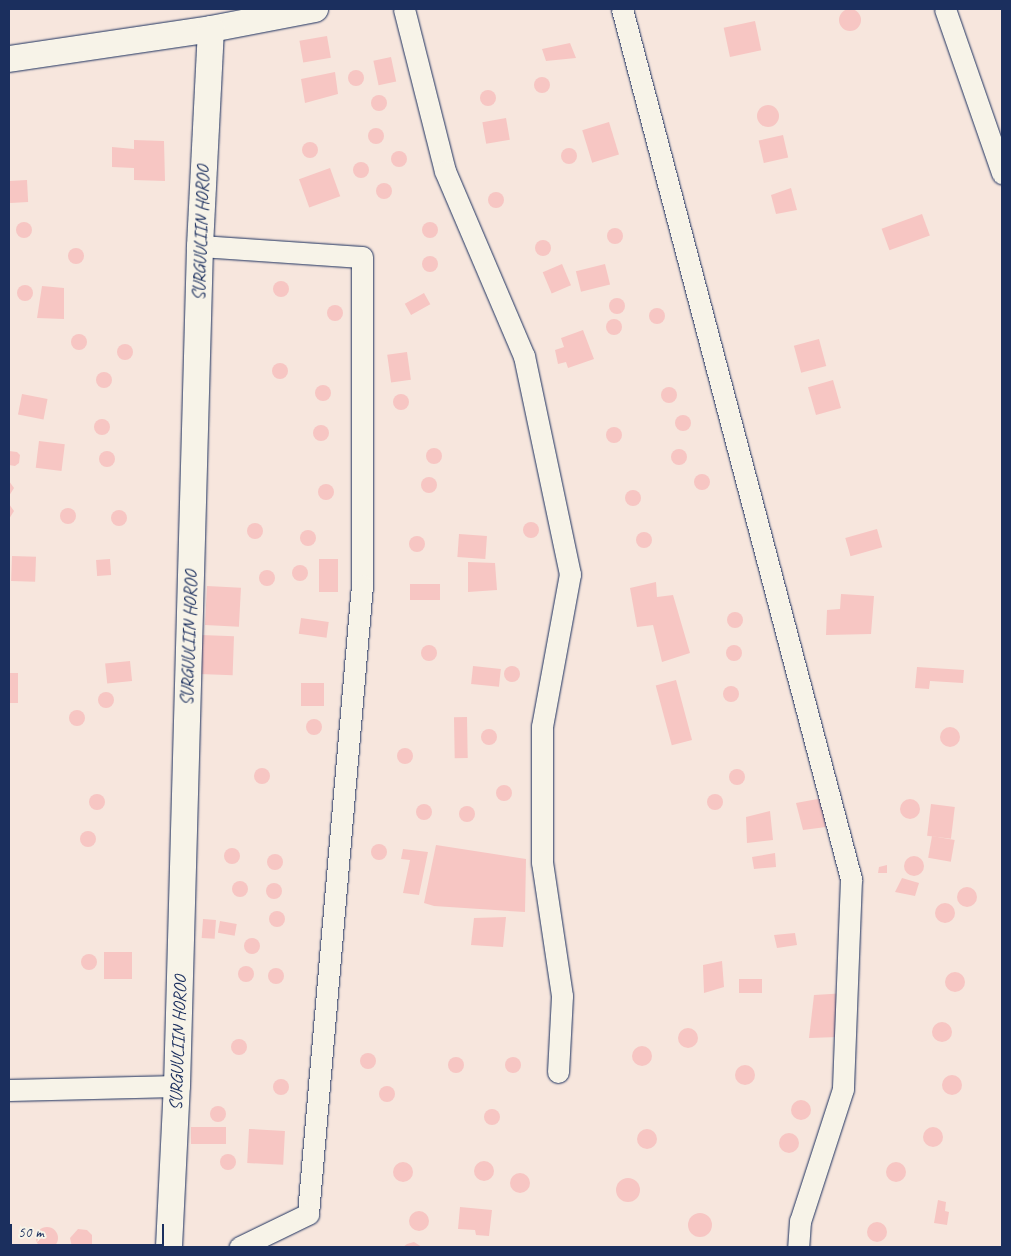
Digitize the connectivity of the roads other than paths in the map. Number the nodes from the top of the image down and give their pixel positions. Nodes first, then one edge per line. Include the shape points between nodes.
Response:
1 (315, 9) edge
2 (404, 9) edge
3 (622, 9) edge
4 (945, 9) edge
5 (212, 29) junction
6 (9, 59) edge
7 (1002, 174) edge
8 (200, 246) junction
9 (558, 1072) dead end
10 (177, 1086) junction
11 (9, 1090) edge
12 (169, 1247) edge
13 (240, 1247) edge
14 (798, 1247) edge

1 - 5 street
2 - 9 street via 445,171 524,356 570,574 542,726 542,862 562,996
3 - 14 street via 851,879 843,1089 800,1221
4 - 7 street
5 - 6 street
5 - 8 street, SURGUULIIN HOROO
8 - 10 street, SURGUULIIN HOROO
8 - 13 street via 362,257 362,585 308,1214
10 - 11 street
10 - 12 street, SURGUULIIN HOROO

